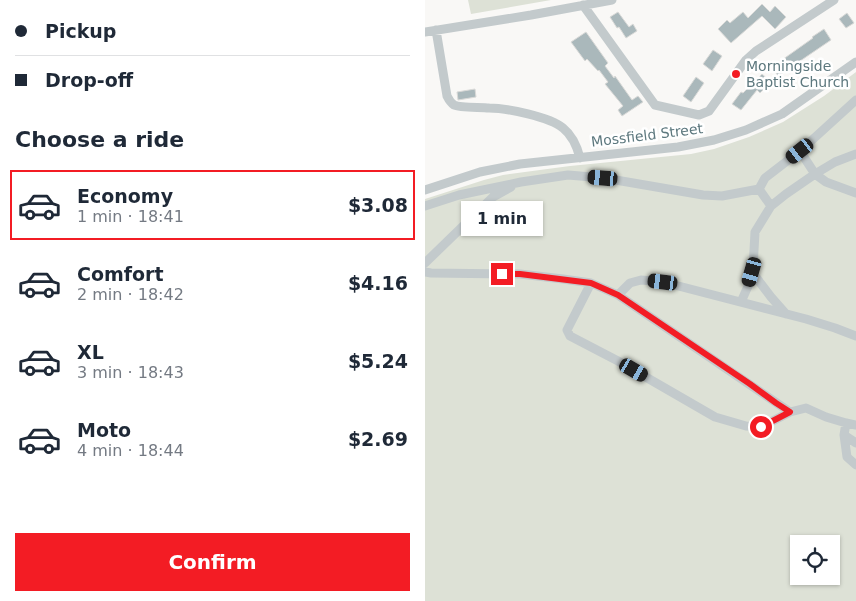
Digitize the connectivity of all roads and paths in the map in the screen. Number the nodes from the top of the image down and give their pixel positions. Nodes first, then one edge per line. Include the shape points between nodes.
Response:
1 (612, 0) edge
2 (834, 0) edge
3 (583, 6) junction
4 (437, 30) junction
5 (425, 32) edge
6 (856, 62) edge
7 (856, 100) edge
8 (800, 151) junction
9 (856, 154) edge
10 (580, 158) junction
11 (815, 174) junction
12 (527, 181) junction
13 (759, 189) junction
14 (425, 190) edge
15 (856, 193) edge
16 (425, 206) edge
17 (771, 206) junction
18 (425, 263) edge
19 (425, 272) edge
20 (752, 272) junction
21 (591, 283) junction
22 (618, 295) junction
23 (741, 302) junction
24 (786, 314) junction
25 (856, 336) edge
26 (790, 412) junction
27 (851, 424) edge
28 (844, 435) junction
29 (856, 443) edge
30 (856, 465) edge

1 - 3 street
2 - 3 street via 746,60 709,111 699,115 655,105
3 - 4 street
4 - 5 street
4 - 10 street via 447,96 453,104 495,108 553,122 572,137
6 - 10 street, Mossfield Street via 783,114 747,130 679,147
7 - 8 street
8 - 11 street
8 - 13 street via 765,178
9 - 11 street
10 - 14 street, Mossfield Street via 504,167
11 - 15 street via 826,182
11 - 17 street
12 - 13 street via 568,175 722,196
12 - 16 street via 459,195
12 - 18 street via 493,197
13 - 17 street
17 - 20 street via 755,232
19 - 21 street via 520,274
20 - 23 street
20 - 24 street
21 - 22 street
21 - 26 street via 567,330 570,336 715,416 746,426 761,427
22 - 23 street via 630,283 641,280 663,282
22 - 26 street
23 - 24 street
24 - 25 street
26 - 27 street via 806,408
27 - 28 street
28 - 29 street
28 - 30 street via 847,457

